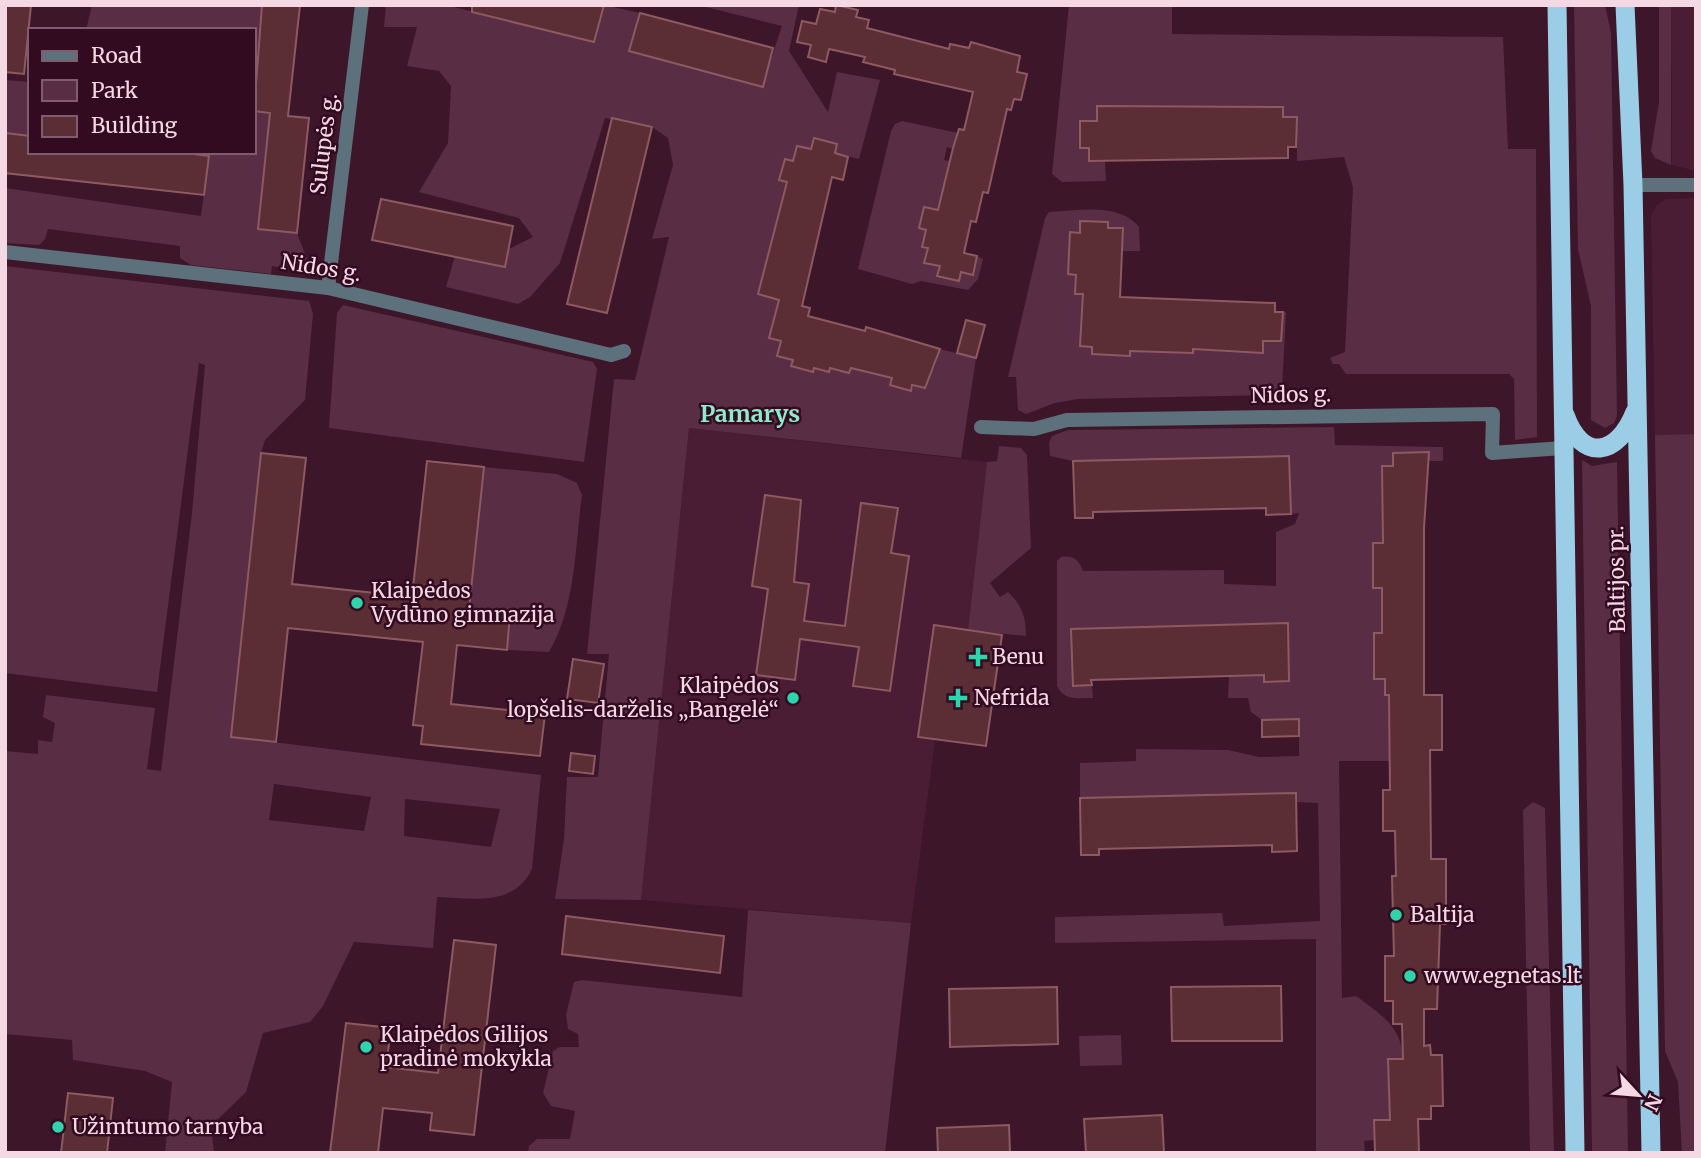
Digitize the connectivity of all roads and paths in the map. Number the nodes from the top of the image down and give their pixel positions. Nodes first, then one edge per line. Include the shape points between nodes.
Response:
1 (362, 5) edge
2 (1557, 5) edge
3 (1625, 5) edge
4 (1633, 185) junction
5 (1696, 185) edge
6 (5, 252) edge
7 (328, 288) junction
8 (624, 351) dead end
9 (1637, 406) junction
10 (1562, 407) junction
11 (981, 427) dead end
12 (1563, 448) junction
13 (1575, 1153) edge
14 (1650, 1153) edge

1 - 7 street, Sulupės g.
2 - 10 highway
3 - 4 highway, Baltijos pr.
4 - 5 street
4 - 9 highway, Baltijos pr.
6 - 7 street, Nidos g.
7 - 8 street, Nidos g. via 611,355
9 - 10 highway via 1622,439 1600,447 1575,437
9 - 14 highway, Baltijos pr.
10 - 12 highway
11 - 12 street, Nidos g. via 1034,429 1067,420 1493,414 1492,453
12 - 13 highway

